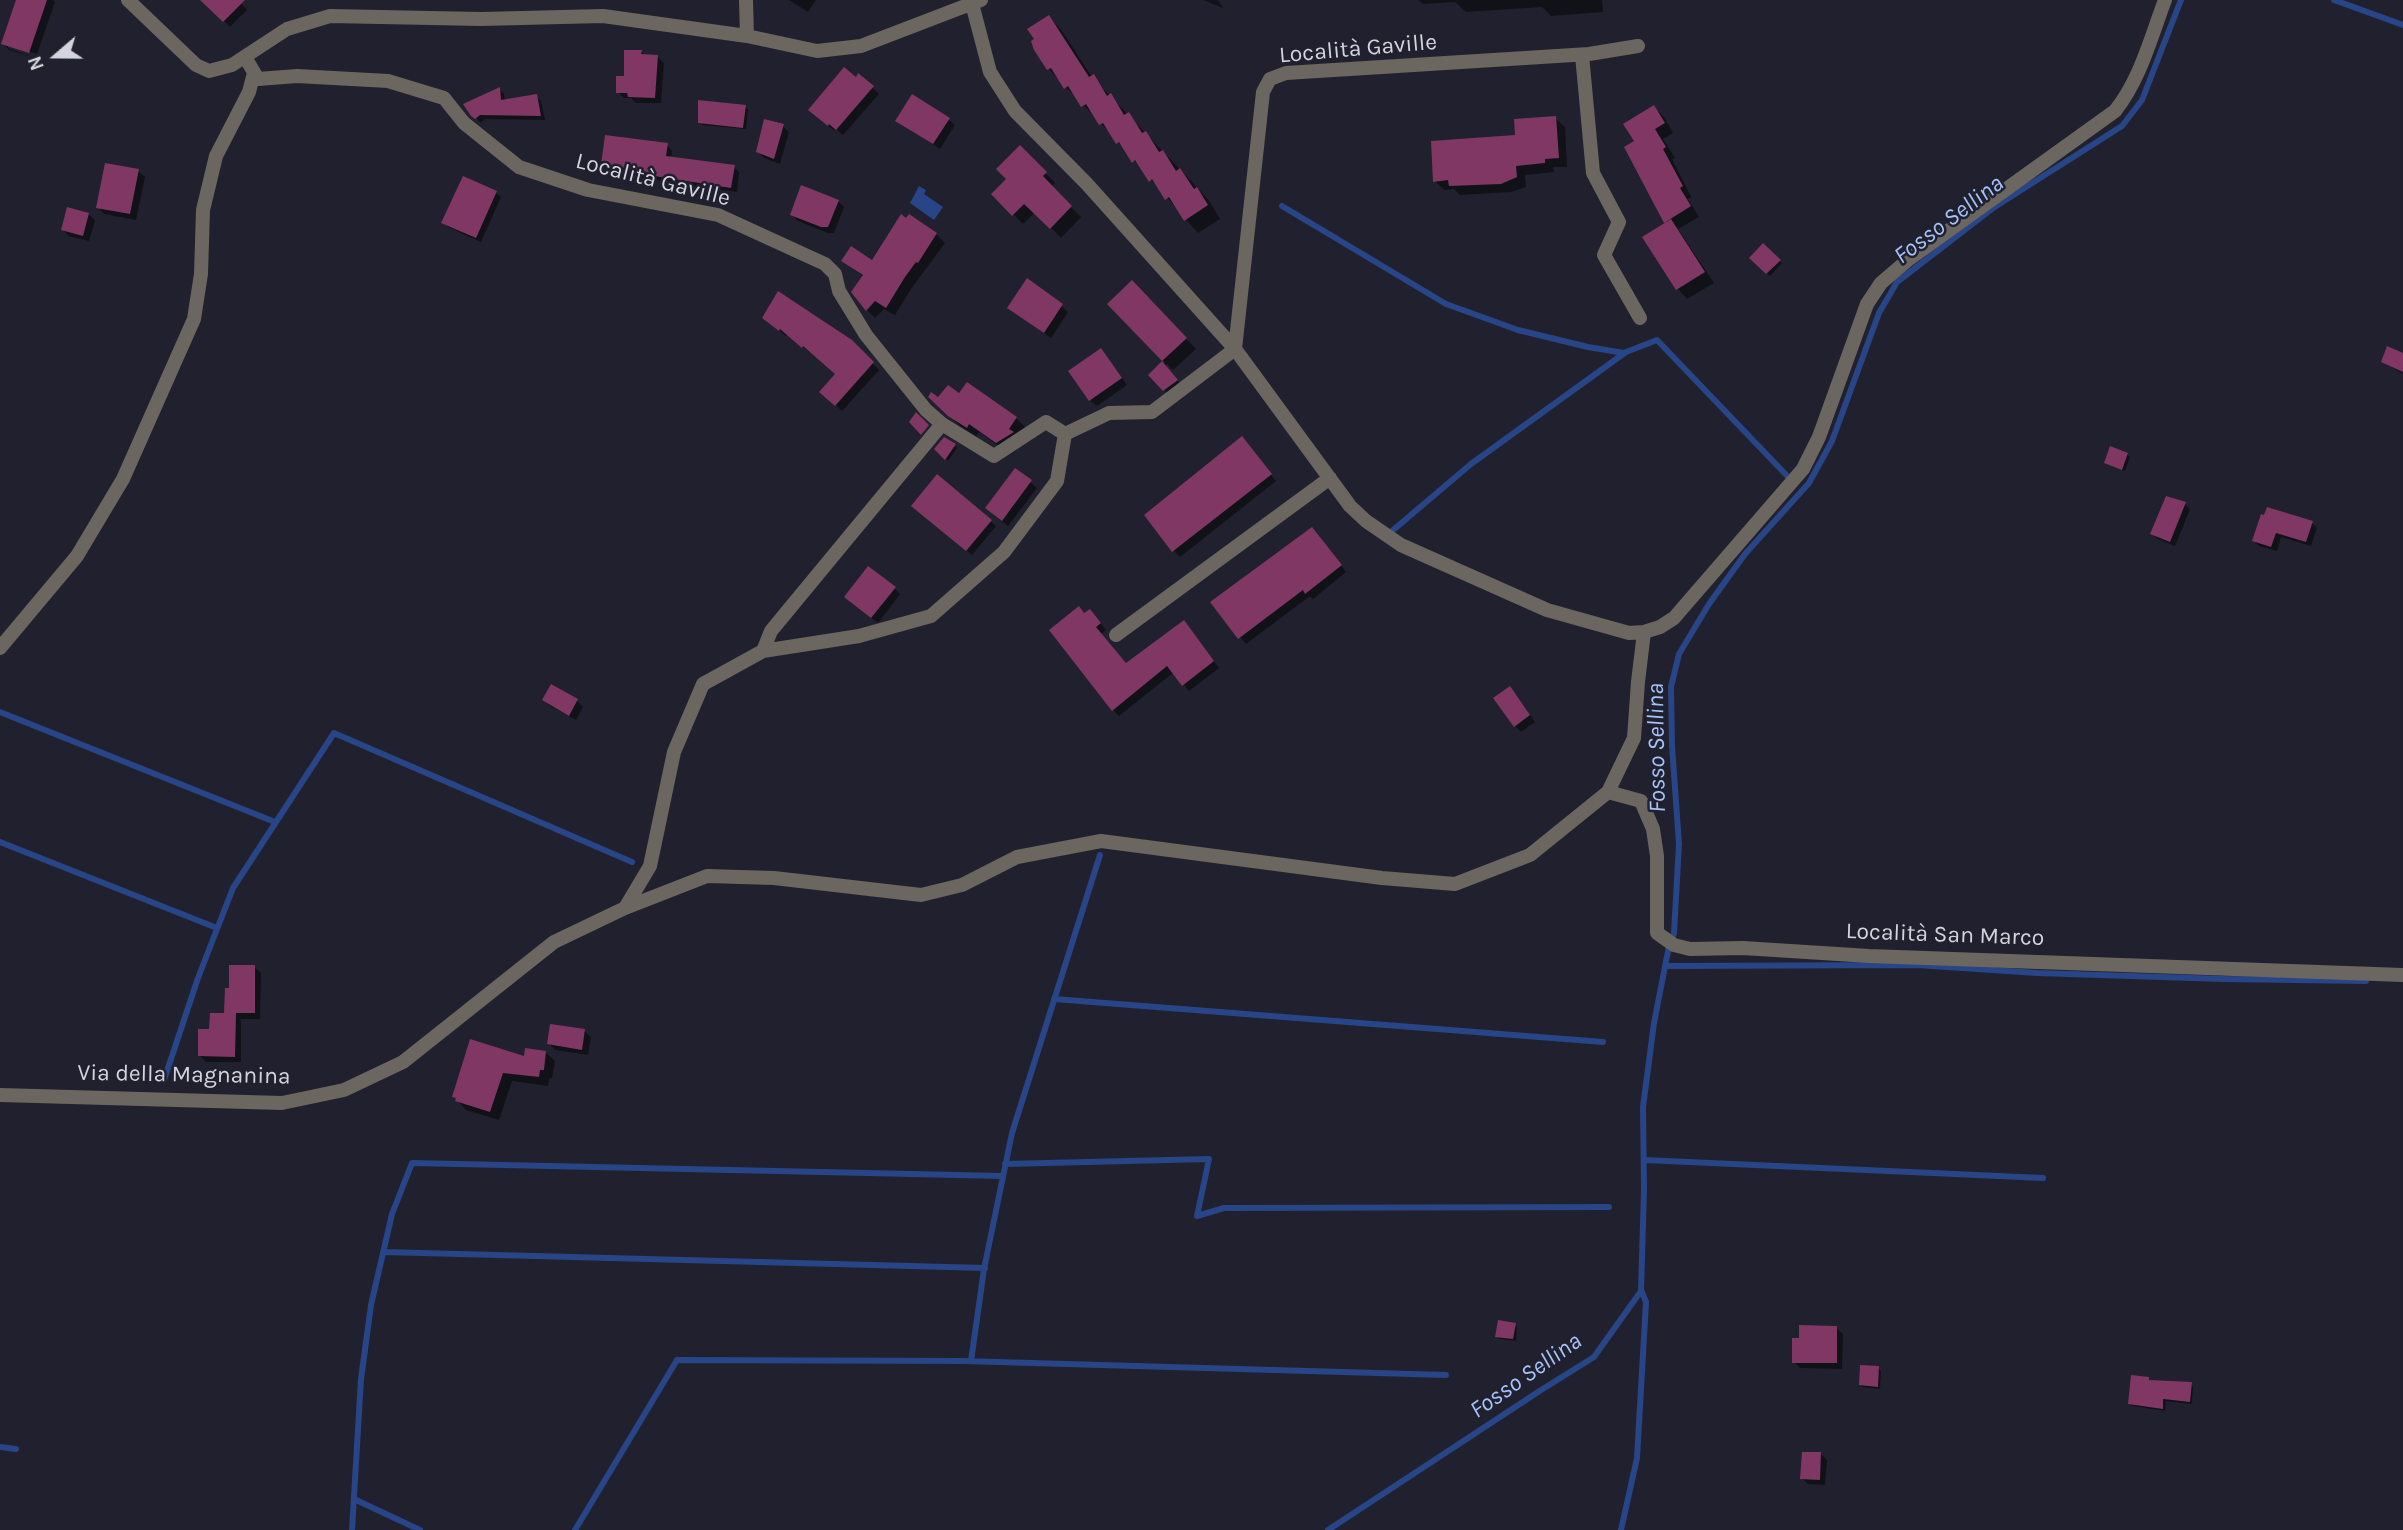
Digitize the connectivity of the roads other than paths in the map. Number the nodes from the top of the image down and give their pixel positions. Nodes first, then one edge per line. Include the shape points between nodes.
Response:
1 (128, 0) edge
2 (746, 0) edge
3 (2165, 0) edge
4 (974, 2) edge
5 (747, 36) junction
6 (1637, 46) dead end
7 (1582, 55) junction
8 (245, 57) junction
9 (254, 73) junction
10 (1640, 318) dead end
11 (1235, 349) junction
12 (942, 424) junction
13 (1065, 434) junction
14 (1329, 478) junction
15 (1644, 632) junction
16 (1116, 635) dead end
17 (0, 648) edge
18 (763, 651) junction
19 (1608, 792) junction
20 (625, 908) junction
21 (2403, 975) edge
22 (0, 1095) edge

1 - 8 street via 196,65 209,71
2 - 5 street
3 - 15 street via 2134,81 2115,111 1881,283 1867,304 1803,469 1674,618
4 - 5 street via 862,46 817,51
4 - 11 street via 990,72 1015,111
5 - 8 street via 603,16 330,16 287,29
6 - 7 street, Località Gaville
7 - 10 street via 1593,173 1619,222 1604,255
7 - 11 street, Località Gaville via 1286,74 1270,79 1263,92
8 - 9 street
9 - 12 street, Località Gaville via 258,79 298,76 388,81 444,98 464,123 519,167 588,190 718,215 825,264 835,274 839,290 866,335
9 - 17 street via 216,156 203,210 194,319 123,479 77,556
11 - 13 street via 1152,412 1109,413
11 - 14 street
12 - 13 street, Località Gaville via 995,456 1046,422
12 - 18 street via 771,631
13 - 18 street via 1057,481 1004,552 931,616 859,636
14 - 15 street via 1366,521 1420,554 1547,610 1629,633
14 - 16 street
15 - 19 street via 1634,738
18 - 20 street via 703,684 674,752 650,866
19 - 20 street, Via della Magnanina via 1530,855 1455,884 1101,841 1017,857 962,885 921,895 774,878 707,876
19 - 21 street, Località San Marco via 1641,801 1653,829 1657,856 1657,933 1689,949
20 - 22 street, Via della Magnanina via 554,942 403,1062 344,1090 282,1103

